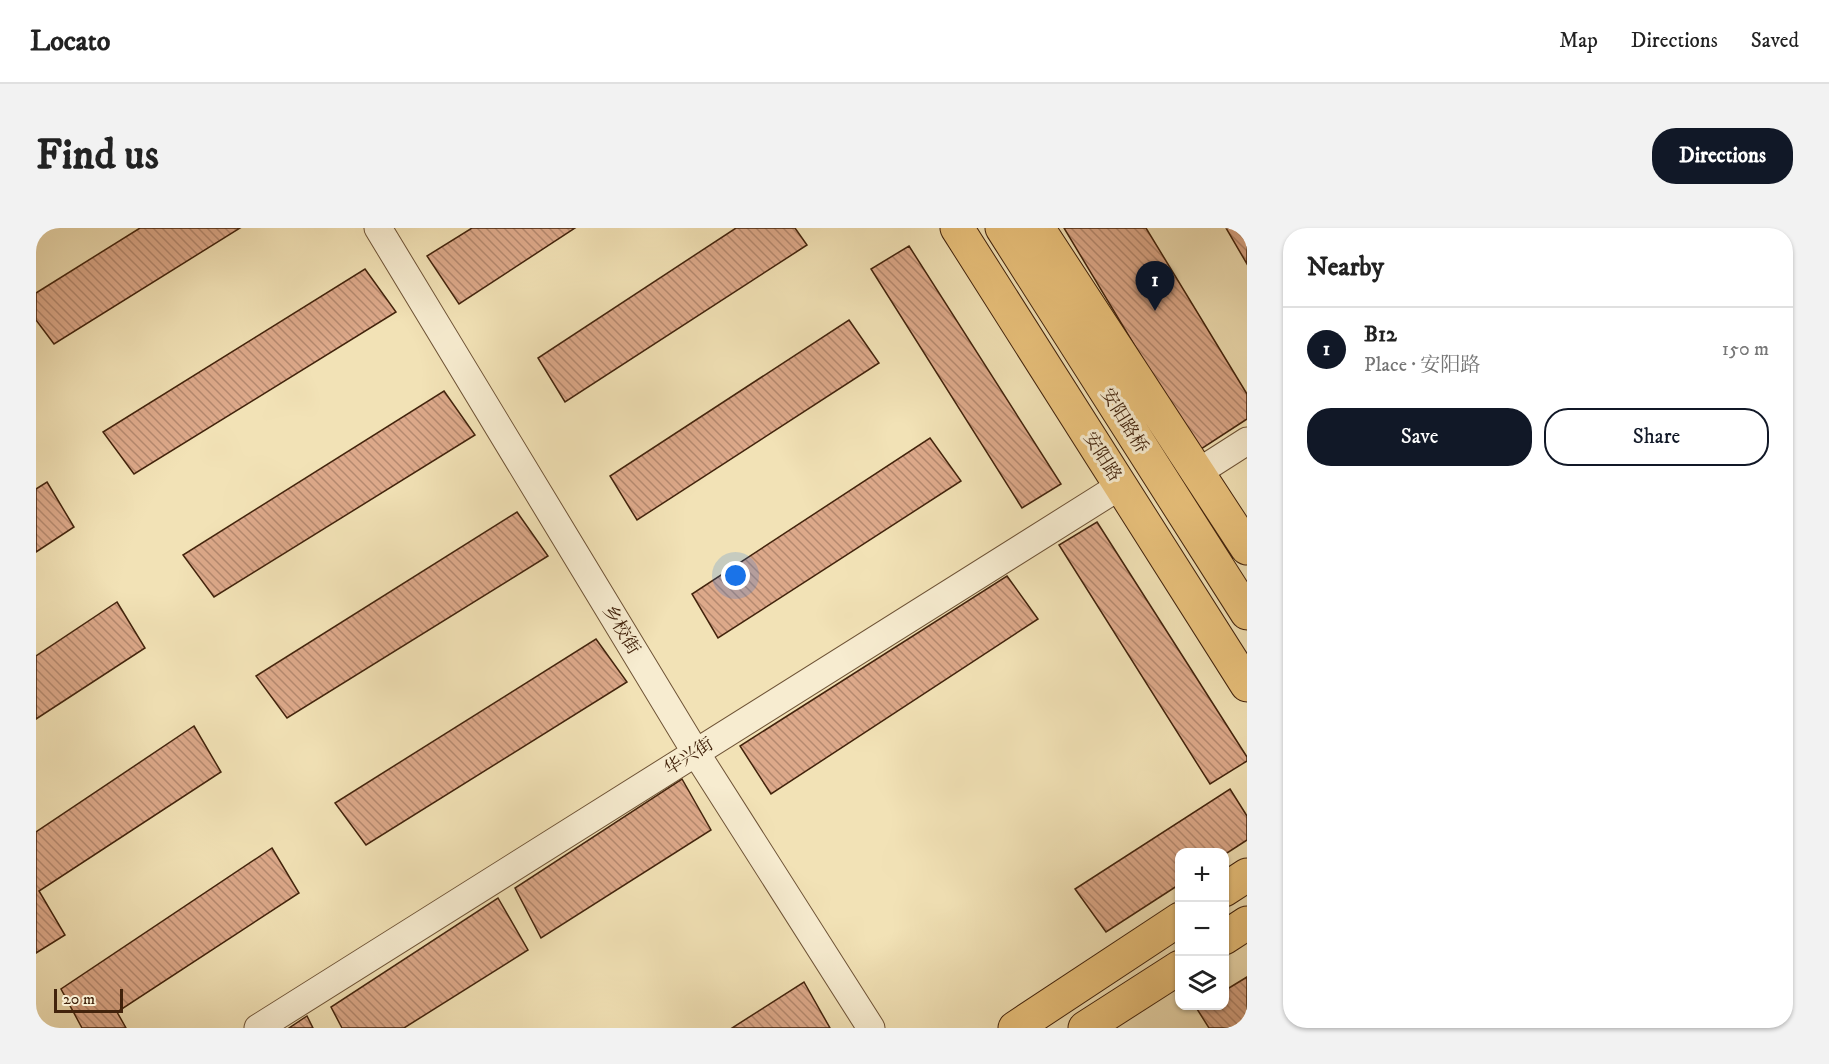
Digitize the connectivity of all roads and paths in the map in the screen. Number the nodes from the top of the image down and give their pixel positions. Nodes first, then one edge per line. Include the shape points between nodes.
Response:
1 (378, 228) edge
2 (957, 228) edge
3 (1002, 228) edge
4 (1038, 228) edge
5 (1247, 441) edge
6 (1197, 473) junction
7 (1120, 486) junction
8 (1247, 548) edge
9 (1247, 613) edge
10 (1247, 686) edge
11 (696, 753) junction
12 (1247, 875) edge
13 (1229, 887) edge
14 (1175, 922) edge
15 (1247, 923) edge
16 (1229, 935) edge
17 (1175, 970) edge
18 (258, 1028) edge
19 (871, 1028) edge
20 (1015, 1028) edge
21 (1085, 1028) edge

1 - 11 street, 乡校街
2 - 7 main road, 安阳路
3 - 9 main road, 安阳路桥
4 - 6 main road
5 - 6 street
6 - 8 main road
7 - 10 main road, 安阳路
7 - 11 street, 华兴街
11 - 18 street, 华兴街
11 - 19 street, 乡校街
12 - 13 main road
14 - 20 main road
15 - 16 main road
17 - 21 main road

